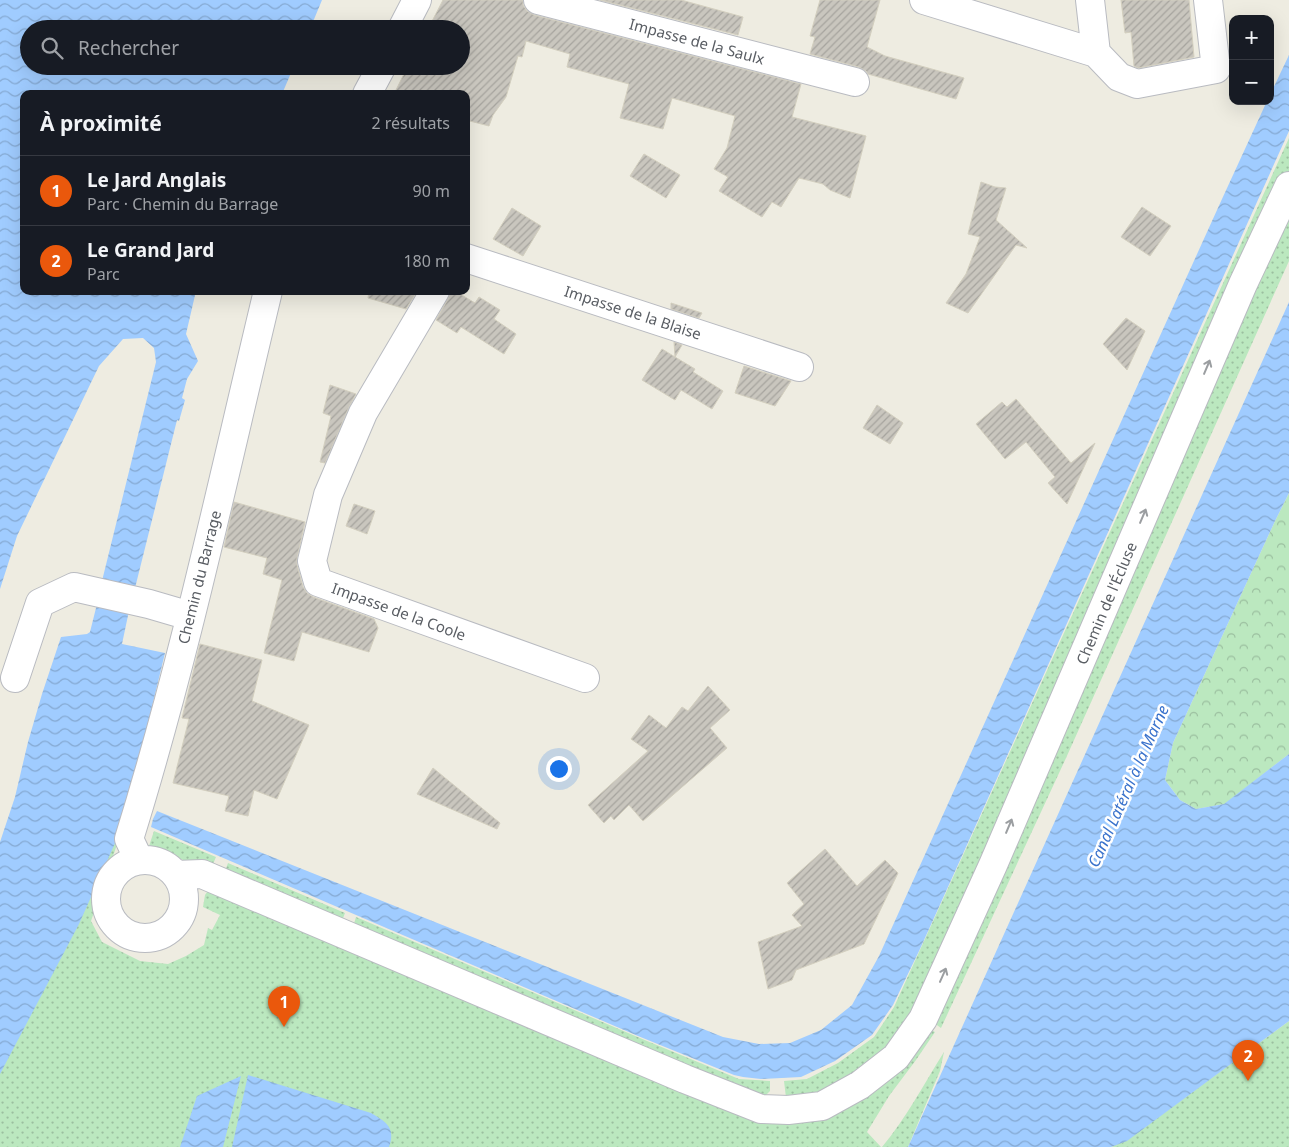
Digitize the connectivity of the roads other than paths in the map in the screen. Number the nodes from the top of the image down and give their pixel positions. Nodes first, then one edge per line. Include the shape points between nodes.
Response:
1 (417, 0) edge
2 (538, 0) edge
3 (924, 0) edge
4 (1090, 0) edge
5 (1208, 0) edge
6 (407, 20) edge
7 (1096, 53) junction
8 (377, 75) edge
9 (855, 82) dead end
10 (369, 90) edge
11 (1289, 186) edge
12 (470, 259) edge
13 (267, 295) edge
14 (433, 295) edge
15 (799, 367) dead end
16 (190, 616) junction
17 (15, 678) dead end
18 (585, 678) dead end
19 (134, 850) junction
20 (176, 875) junction

1 - 6 street
2 - 9 street, Impasse de la Saulx
3 - 7 street
4 - 7 street
5 - 7 street via 1216,69 1137,84 1119,77
8 - 10 street
20 -> 11 street, Chemin de l'Écluse via 202,874 761,1109 822,1106 860,1085 896,1057 923,1019
12 - 15 street, Impasse de la Blaise
13 - 16 street, Chemin du Barrage
14 - 18 street, Impasse de la Coole via 363,413 328,495 312,561 318,582
16 - 17 street via 74,587 40,603
16 - 19 street, Chemin du Barrage via 145,790
19 - 20 street via 149,860 160,862
19 - 20 street via 109,884 106,897 112,920 131,936 154,937 175,924 184,911 182,887

